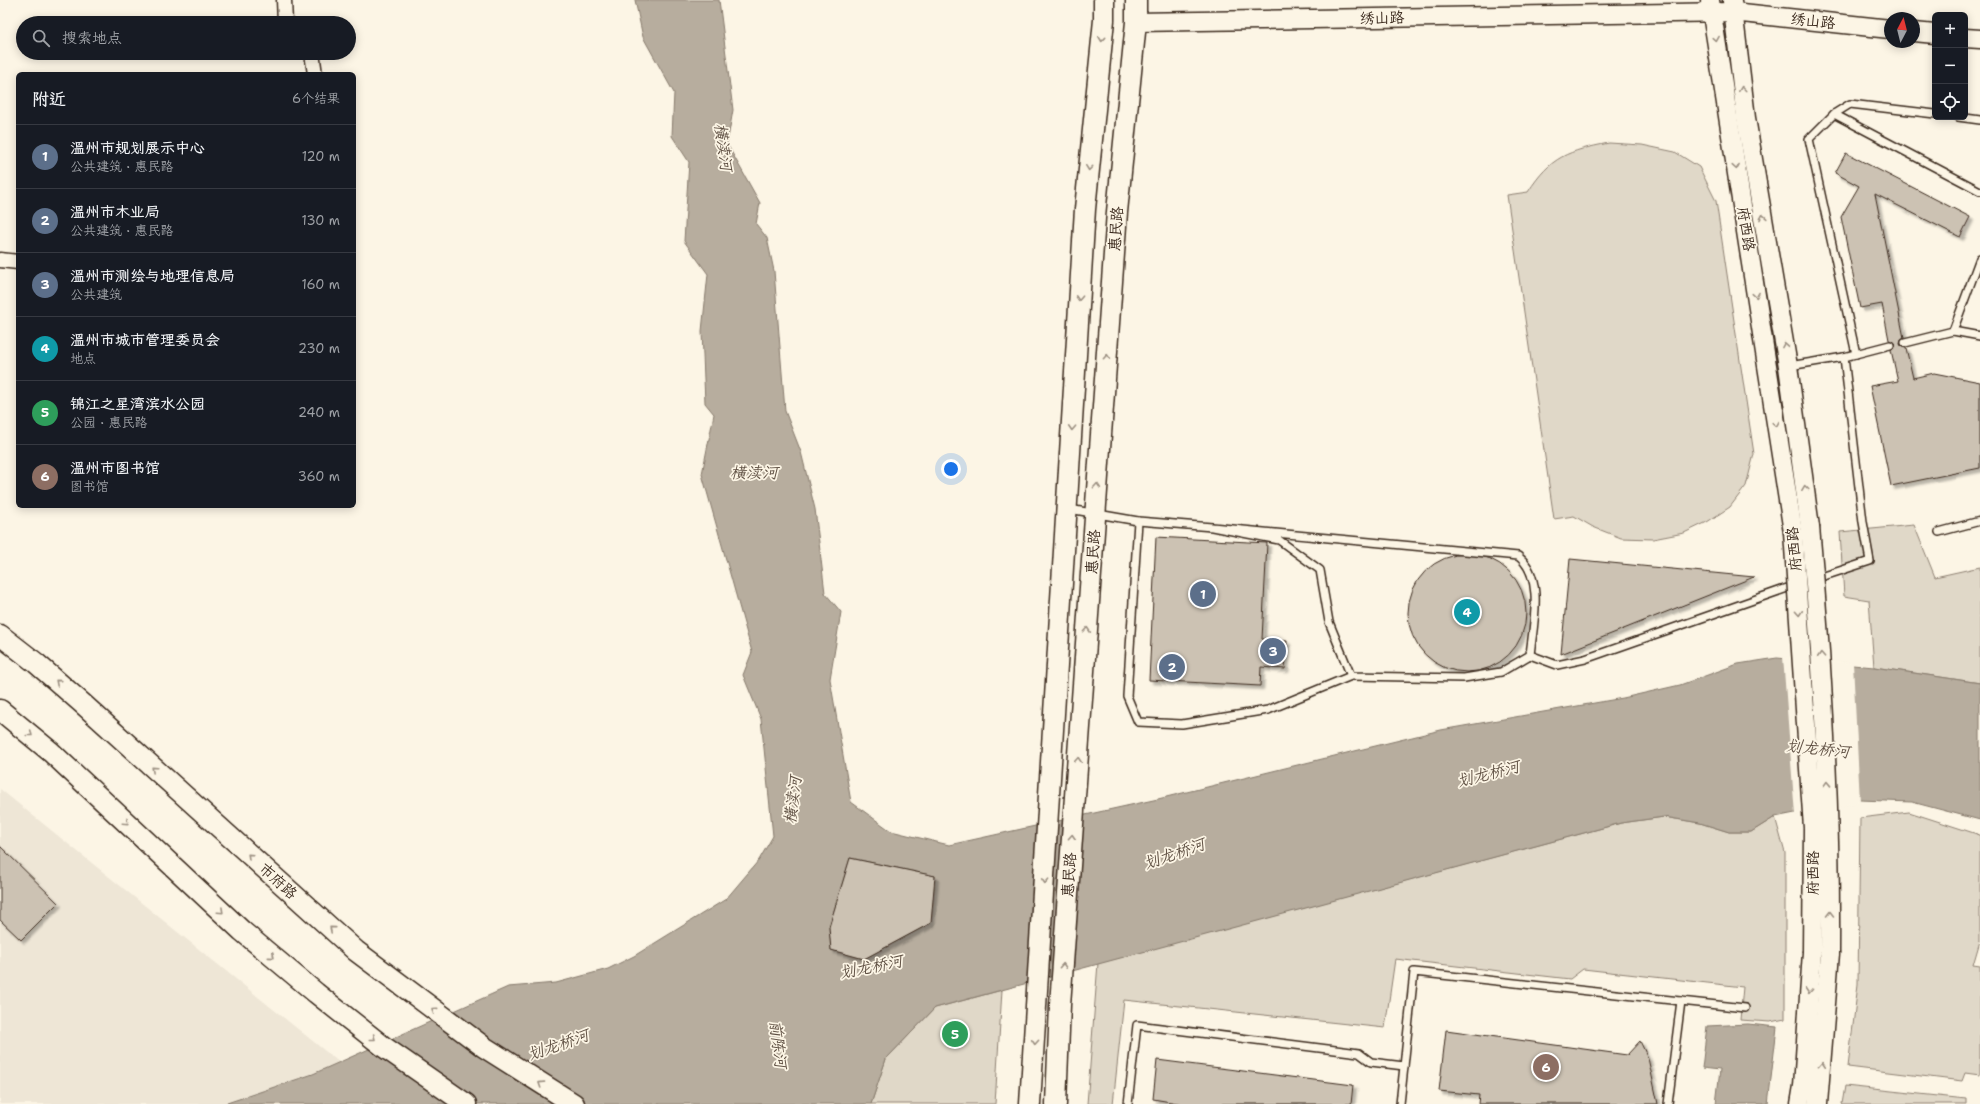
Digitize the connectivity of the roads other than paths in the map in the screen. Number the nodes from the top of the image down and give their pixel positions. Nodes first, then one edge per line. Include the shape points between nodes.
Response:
1 (284, 0) edge
2 (1104, 0) edge
3 (1136, 0) edge
4 (1711, 6) edge
5 (1732, 6) edge
6 (285, 16) edge
7 (1136, 22) junction
8 (1884, 28) edge
9 (1920, 33) edge
10 (1932, 34) edge
11 (1968, 38) edge
12 (1980, 39) edge
13 (313, 60) edge
14 (315, 72) edge
15 (1834, 114) junction
16 (1932, 114) edge
17 (1968, 118) edge
18 (1980, 120) edge
19 (1980, 191) edge
20 (1980, 258) edge
21 (0, 260) edge
22 (16, 262) edge
23 (1953, 331) junction
24 (1980, 336) edge
25 (1905, 343) dead end
26 (1890, 345) dead end
27 (1856, 354) junction
28 (1844, 357) junction
29 (1788, 366) junction
30 (1067, 508) junction
31 (1095, 513) junction
32 (1138, 521) junction
33 (1980, 521) edge
34 (1212, 527) junction
35 (1802, 529) junction
36 (1938, 532) dead end
37 (1810, 581) dead end
38 (1802, 583) dead end
39 (0, 635) edge
40 (1530, 655) junction
41 (1351, 676) junction
42 (0, 710) edge
43 (1681, 1001) junction
44 (1745, 1008) dead end
45 (1404, 1066) junction
46 (466, 1104) edge
47 (574, 1104) edge
48 (1030, 1104) edge
49 (1056, 1104) edge
50 (1128, 1104) edge
51 (1400, 1104) edge
52 (1668, 1104) edge
53 (1800, 1104) edge
54 (1818, 1104) edge

1 - 6 street
2 -> 30 main road, 惠民路 via 1085,209
3 - 7 main road, 惠民路
4 - 5 street, 绣山路
4 - 7 street, 绣山路
4 -> 35 street, 府西路
5 - 8 street, 绣山路
29 -> 5 street, 府西路 via 1746,118
31 -> 7 main road, 惠民路 via 1117,212
9 - 10 street
11 - 12 street
13 - 14 street
15 - 16 lane via 1850,104
15 - 19 lane
15 - 27 lane via 1809,139
17 - 18 lane
20 - 23 lane
21 - 22 street
23 - 24 lane
23 - 25 lane
26 - 27 lane
27 - 28 lane
28 - 29 lane
28 - 37 lane via 1863,522 1870,561
35 -> 29 street, 府西路
30 - 31 lane
30 -> 48 main road, 惠民路
31 - 32 lane
49 -> 31 main road, 惠民路 via 1060,1005
32 - 34 lane
32 - 41 lane via 1127,696 1138,722 1182,724 1268,710
33 - 36 lane
34 - 40 lane via 1518,556 1526,563 1535,588
34 - 41 lane via 1279,540 1320,570 1329,622
35 -> 53 street, 府西路, bridge via 1813,828 1812,952
54 -> 35 street, 府西路, bridge via 1830,953 1830,887 1821,643
38 - 40 lane via 1584,659 1557,665
47 -> 39 main road, 市府路 via 484,1047 356,951 71,694
40 - 41 lane via 1501,672 1464,678
42 -> 46 main road via 51,752 242,931 384,1047
43 - 44 lane
43 - 45 lane via 1414,972
43 - 52 lane
45 - 50 lane via 1372,1062 1359,1053 1137,1025
45 - 51 lane

